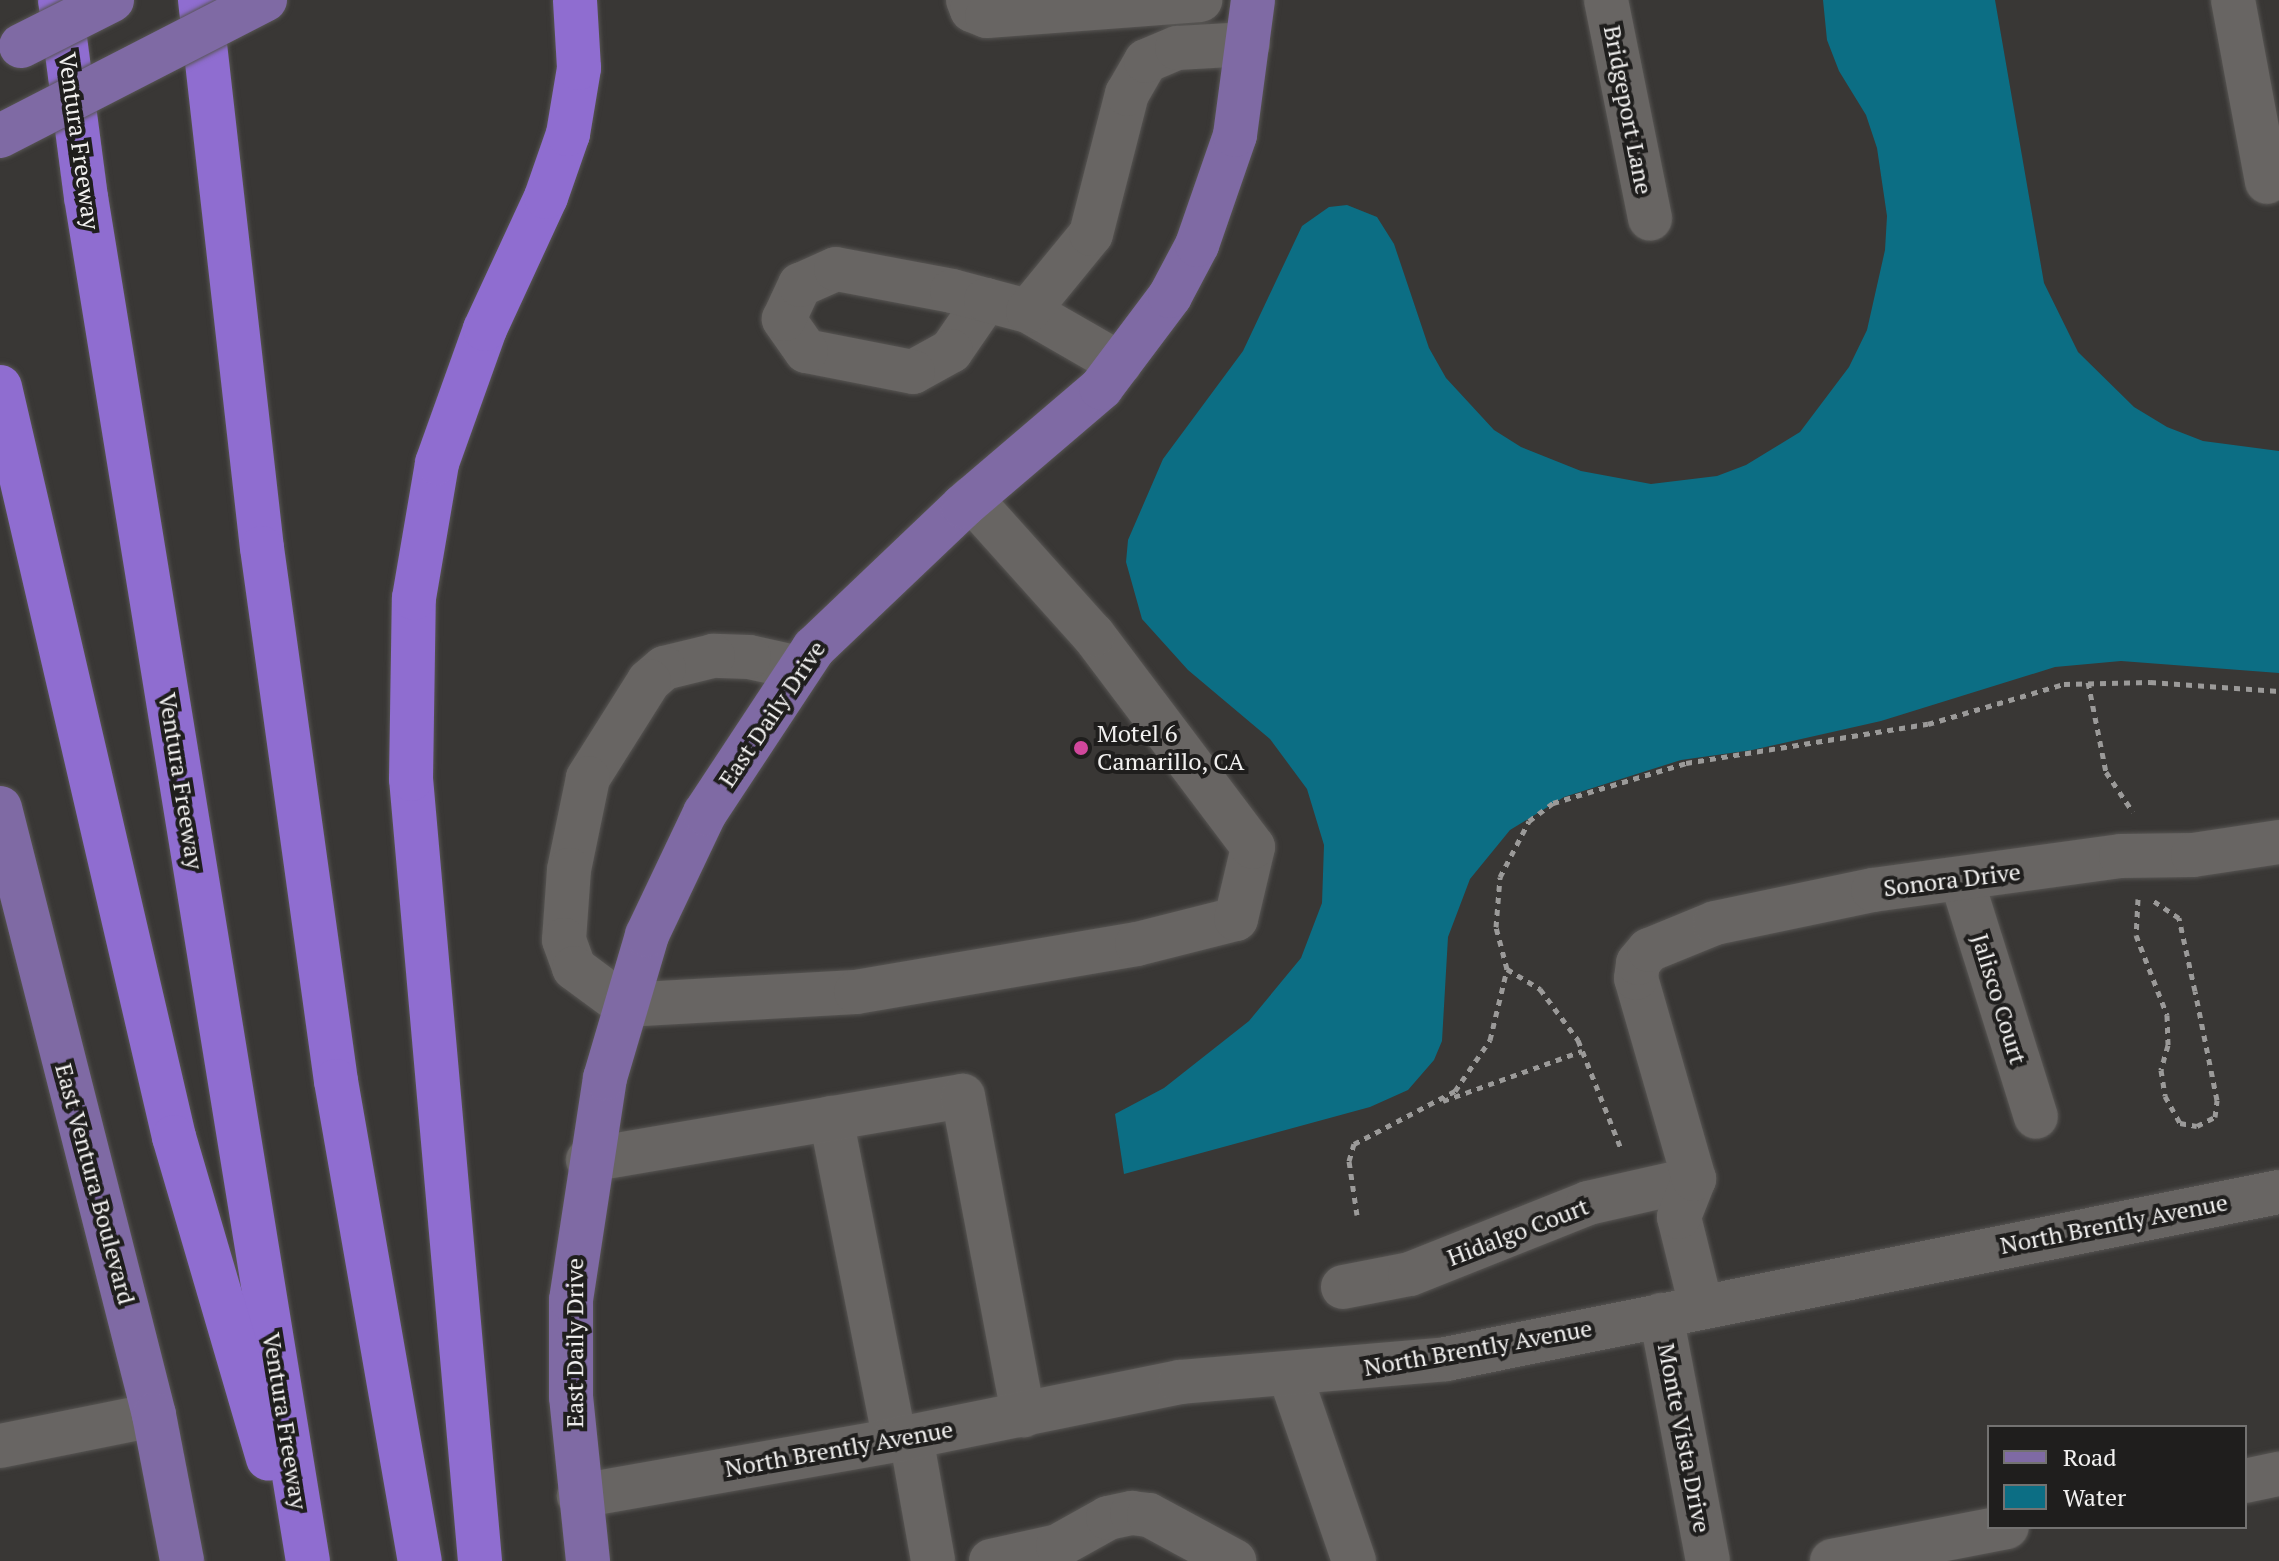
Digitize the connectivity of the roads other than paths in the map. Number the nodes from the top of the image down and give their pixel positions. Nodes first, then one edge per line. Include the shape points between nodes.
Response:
1 (60, 0) edge
2 (112, 0) edge
3 (200, 0) edge
4 (265, 0) edge
5 (575, 0) edge
6 (968, 0) edge
7 (1253, 0) edge
8 (1606, 0) edge
9 (2233, 0) edge
10 (1174, 1) edge
11 (1248, 44) junction
12 (0, 56) edge
13 (0, 136) edge
14 (2267, 182) dead end
15 (1650, 219) dead end
16 (986, 300) dead end
17 (1028, 311) junction
18 (1120, 364) junction
19 (0, 387) edge
20 (971, 499) junction
21 (799, 668) junction
22 (0, 808) edge
23 (2279, 842) edge
24 (1962, 881) junction
25 (624, 1005) junction
26 (2036, 1117) dead end
27 (831, 1118) junction
28 (588, 1160) junction
29 (1694, 1179) junction
30 (2279, 1192) edge
31 (1343, 1287) dead end
32 (1681, 1310) junction
33 (1290, 1375) junction
34 (154, 1415) junction
35 (1023, 1415) junction
36 (903, 1439) junction
37 (0, 1446) edge
38 (2279, 1474) edge
39 (2247, 1481) edge
40 (579, 1496) junction
41 (1997, 1529) edge
42 (182, 1561) edge
43 (297, 1561) edge
44 (308, 1561) edge
45 (420, 1561) edge
46 (480, 1561) edge
47 (588, 1561) edge
48 (933, 1561) edge
49 (991, 1561) edge
50 (1234, 1561) edge
51 (1354, 1561) edge
52 (1708, 1561) edge
53 (1832, 1561) edge

1 - 44 highway, Ventura Freeway via 86,197
2 - 12 main road, bridge
3 - 45 highway via 262,548 336,1081
4 - 13 main road, bridge
5 - 46 highway via 579,68 568,134 546,197 485,329 437,463 414,598 411,779
6 - 10 street via 972,10 987,16
7 - 11 main road, East Daily Drive
8 - 15 street, Bridgeport Lane
9 - 14 street
11 - 17 street via 1177,48 1146,61 1127,94 1091,234
11 - 18 main road, East Daily Drive via 1235,135 1213,204 1170,296
16 - 17 street
17 - 18 street
18 - 20 main road, East Daily Drive via 1039,445
19 - 43 highway via 174,1137
20 - 21 main road, East Daily Drive via 853,606
20 - 25 street via 1093,635 1253,847 1236,919 1137,944 856,992
21 - 25 main road, East Daily Drive via 705,813 647,935
21 - 25 street via 713,656 664,668 649,681 588,778 569,870 564,940 574,968
22 - 34 main road, East Ventura Boulevard
23 - 24 street, Sonora Drive via 2193,855 2142,874
24 - 26 street, Jalisco Court
24 - 29 street, Sonora Drive via 1873,890 1715,923 1649,950 1638,963 1644,1015
25 - 28 main road, East Daily Drive
27 - 28 street
27 - 35 street via 963,1096
27 - 36 street
28 - 40 main road, East Daily Drive via 571,1300
29 - 31 street, Hidalgo Court via 1588,1203 1410,1274
29 - 32 street, Monte Vista Drive via 1679,1217
30 - 32 street, North Brently Avenue
32 - 33 street, North Brently Avenue via 1446,1359
32 - 52 street, Monte Vista Drive
33 - 35 street, North Brently Avenue via 1180,1382
33 - 51 street
34 - 37 street
34 - 42 main road, East Ventura Boulevard
35 - 36 street, North Brently Avenue
36 - 40 street, North Brently Avenue
36 - 48 street
38 - 39 street
40 - 47 main road, East Daily Drive
41 - 53 street
49 - 50 street via 1058,1546 1108,1518 1132,1513 1149,1515

